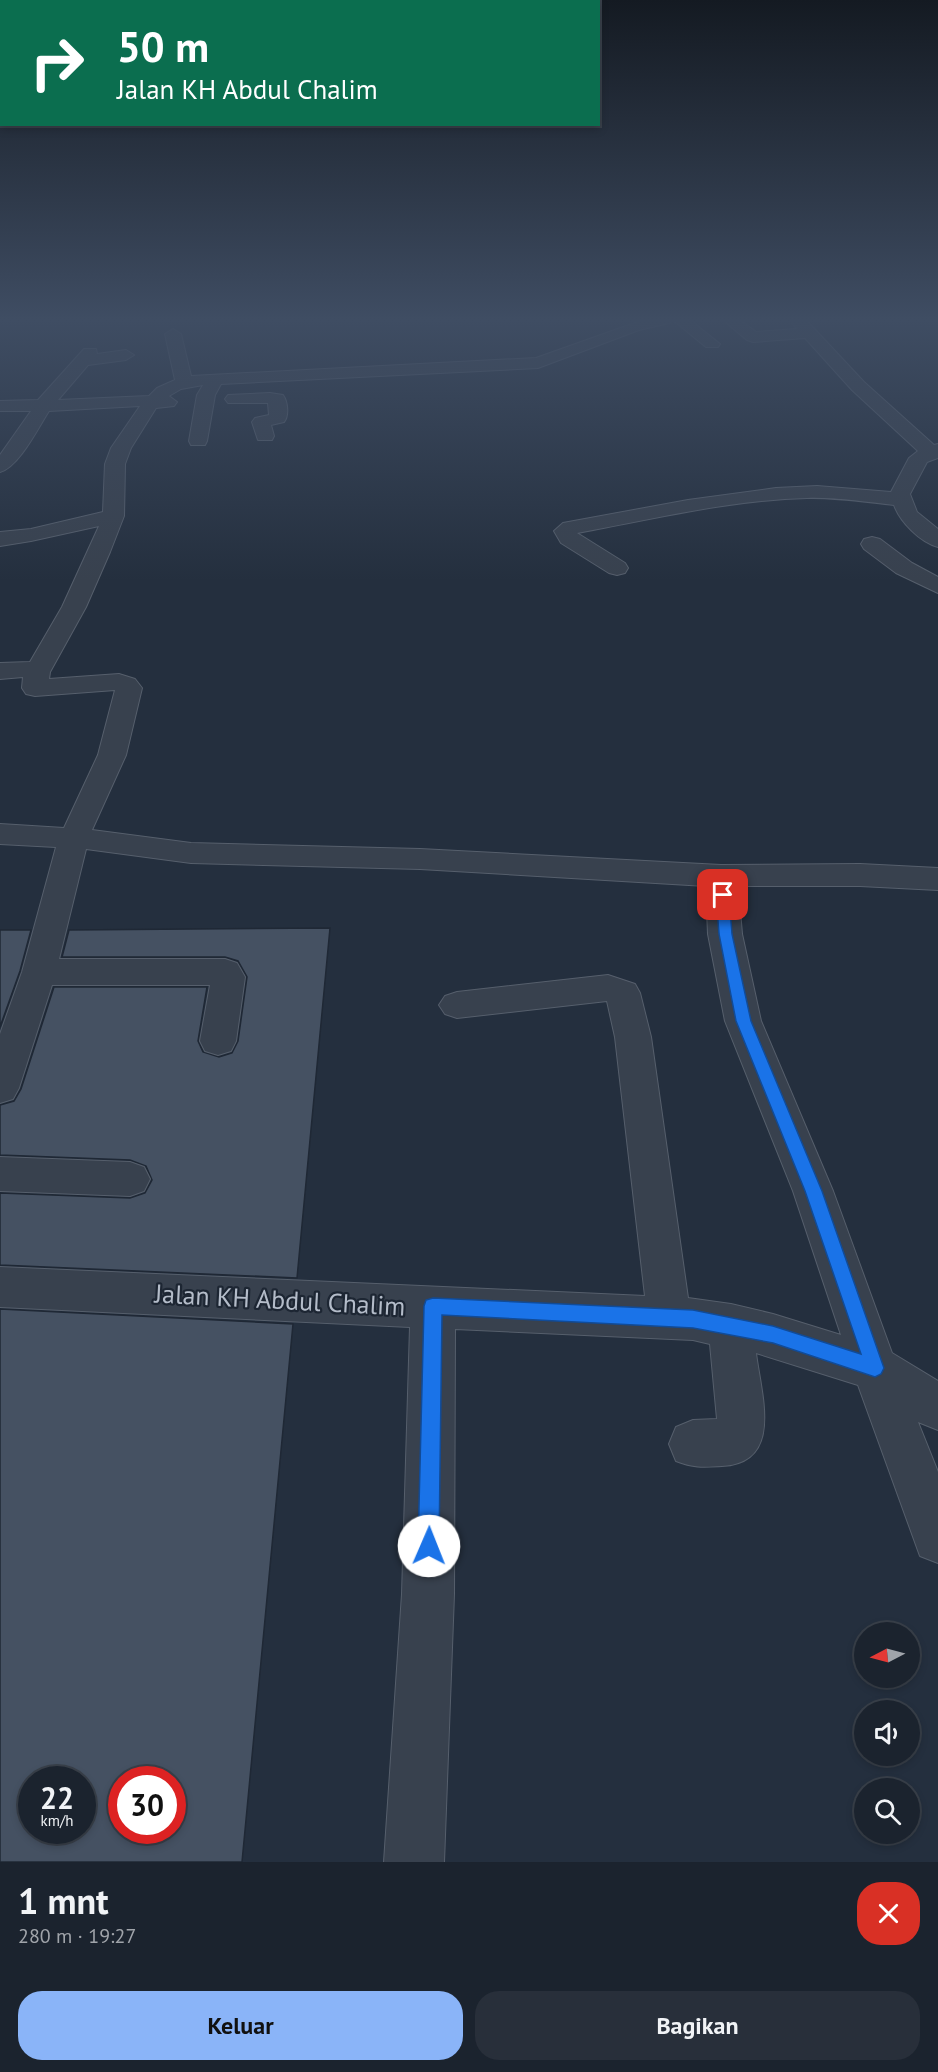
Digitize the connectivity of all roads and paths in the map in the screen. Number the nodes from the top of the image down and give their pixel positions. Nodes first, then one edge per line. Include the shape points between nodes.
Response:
1 (42, 407) edge
2 (150, 407) edge
3 (204, 407) edge
4 (278, 407) edge
5 (880, 407) edge
6 (265, 436) dead end
7 (198, 441) dead end
8 (930, 454) edge
9 (0, 466) edge
10 (900, 497) junction
11 (113, 516) junction
12 (0, 539) edge
13 (938, 540) edge
14 (872, 544) dead end
15 (617, 568) dead end
16 (938, 586) edge
17 (0, 671) edge
18 (39, 671) junction
19 (0, 691) edge
20 (0, 834) edge
21 (74, 838) junction
22 (722, 876) junction
23 (938, 879) edge
24 (39, 972) junction
25 (457, 1005) dead end
26 (218, 1041) dead end
27 (0, 1088) edge
28 (0, 1174) edge
29 (130, 1179) dead end
30 (0, 1287) edge
31 (433, 1306) junction
32 (669, 1317) junction
33 (731, 1325) junction
34 (875, 1368) junction
35 (938, 1407) edge
36 (693, 1444) dead end
37 (938, 1538) edge
38 (414, 1862) edge

1 - 9 street
2 - 11 street via 121,448 115,464
3 - 7 street
4 - 6 street via 278,418 261,422
5 - 8 street
8 - 10 street
10 - 13 street via 908,515
10 - 15 street via 824,492 769,495 565,531 568,538
11 - 12 street
11 - 18 street via 74,607
14 - 16 street via 904,568
17 - 18 street
18 - 19 street
18 - 21 street via 119,682 129,688 112,755
20 - 21 street
21 - 22 street via 191,853 420,859
21 - 24 street
22 - 23 street
22 - 34 street via 725,934 744,1021 813,1191
24 - 26 street via 225,972 228,977
24 - 27 street
25 - 32 street via 608,988 623,993 633,1037
28 - 29 street
30 - 31 street, Jalan KH Abdul Chalim
31 - 32 street, Jalan KH Abdul Chalim
31 - 38 street via 428,1594
32 - 33 street, Jalan KH Abdul Chalim
33 - 34 street, Jalan KH Abdul Chalim
33 - 36 street via 740,1438 734,1443
34 - 35 street, Jalan KH Abdul Chalim
34 - 37 street

